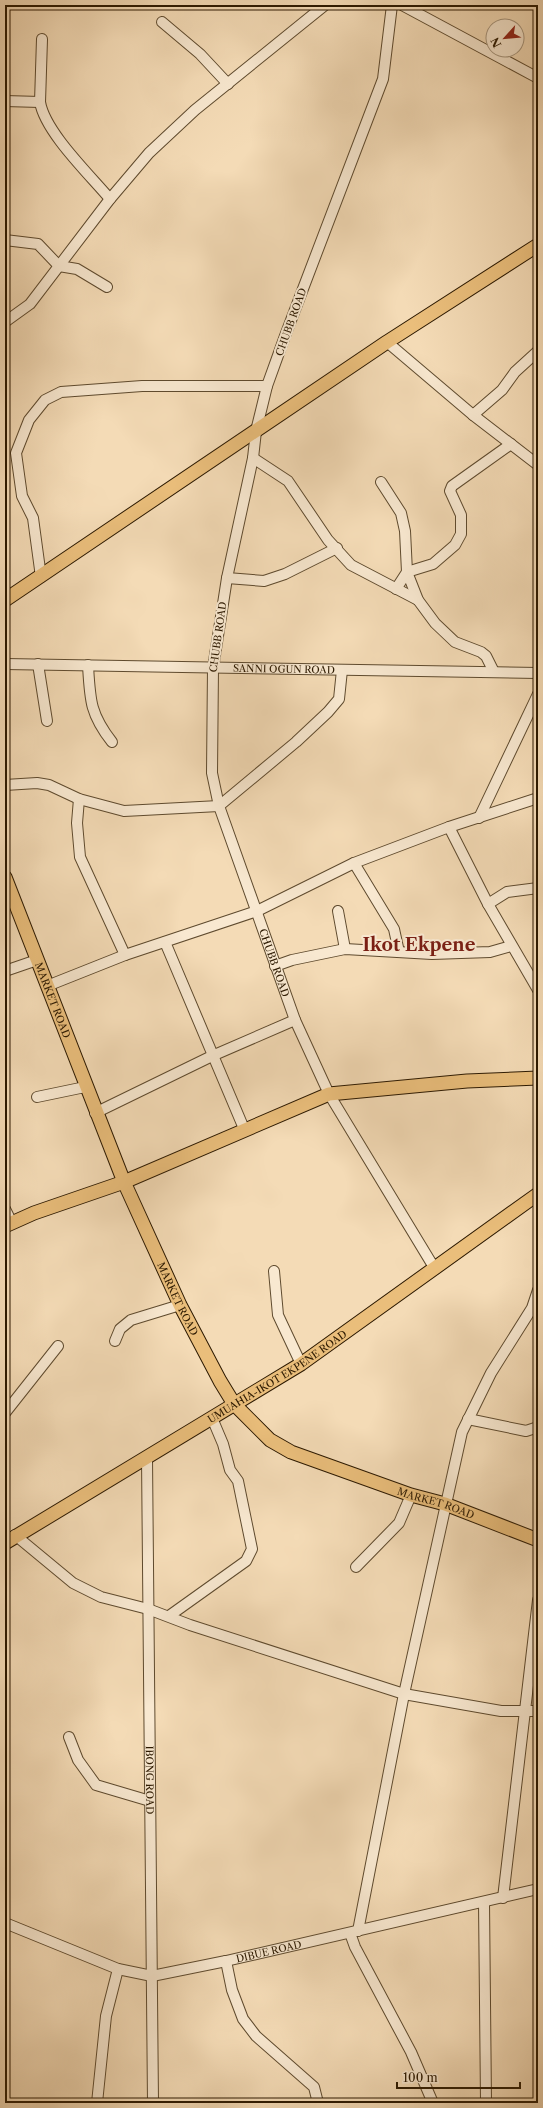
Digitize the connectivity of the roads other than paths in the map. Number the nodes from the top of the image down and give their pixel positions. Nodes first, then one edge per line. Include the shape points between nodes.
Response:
1 (325, 5) edge
2 (392, 5) edge
3 (402, 5) edge
4 (162, 22) dead end
5 (42, 39) dead end
6 (538, 78) edge
7 (228, 84) junction
8 (5, 101) edge
9 (40, 102) junction
10 (110, 199) junction
11 (5, 240) edge
12 (538, 245) edge
13 (59, 266) junction
14 (107, 287) dead end
15 (5, 322) edge
16 (387, 342) junction
17 (538, 351) edge
18 (267, 386) junction
19 (473, 415) junction
20 (256, 431) junction
21 (511, 444) junction
22 (253, 458) junction
23 (538, 465) edge
24 (381, 482) dead end
25 (336, 548) junction
26 (407, 572) junction
27 (40, 577) junction
28 (227, 578) junction
29 (396, 589) junction
30 (5, 600) edge
31 (418, 600) junction
32 (5, 664) edge
33 (38, 664) junction
34 (88, 665) junction
35 (213, 668) junction
36 (342, 670) junction
37 (494, 672) junction
38 (538, 673) edge
39 (538, 694) edge
40 (47, 721) dead end
41 (112, 742) dead end
42 (5, 785) edge
43 (538, 798) edge
44 (79, 799) junction
45 (219, 806) junction
46 (479, 818) junction
47 (449, 827) junction
48 (354, 863) junction
49 (5, 877) edge
50 (538, 888) edge
51 (488, 904) junction
52 (257, 911) junction
53 (338, 911) dead end
54 (166, 942) junction
55 (511, 946) junction
56 (345, 949) junction
57 (399, 952) junction
58 (125, 955) junction
59 (37, 960) junction
60 (275, 966) junction
61 (5, 971) edge
62 (47, 986) junction
63 (538, 990) edge
64 (295, 1020) junction
65 (212, 1056) junction
66 (538, 1078) edge
67 (85, 1087) junction
68 (329, 1094) junction
69 (37, 1097) dead end
70 (95, 1113) junction
71 (245, 1131) junction
72 (124, 1182) junction
73 (538, 1194) edge
74 (5, 1209) edge
75 (9, 1224) edge
76 (435, 1269) junction
77 (274, 1271) dead end
78 (538, 1290) edge
79 (180, 1305) junction
80 (115, 1341) dead end
81 (58, 1346) dead end
82 (301, 1364) junction
83 (234, 1404) junction
84 (5, 1413) edge
85 (212, 1418) junction
86 (468, 1419) junction
87 (538, 1427) edge
88 (147, 1458) junction
89 (411, 1495) junction
90 (445, 1504) junction
91 (10, 1539) edge
92 (538, 1540) edge
93 (356, 1567) dead end
94 (538, 1600) edge
95 (148, 1609) junction
96 (169, 1616) junction
97 (404, 1694) junction
98 (538, 1711) edge
99 (525, 1712) junction
100 (69, 1737) dead end
101 (150, 1801) junction
102 (538, 1889) edge
103 (503, 1898) junction
104 (484, 1902) junction
105 (5, 1923) edge
106 (354, 1932) junction
107 (226, 1961) junction
108 (118, 1969) junction
109 (152, 1976) junction
110 (97, 2103) edge
111 (153, 2103) edge
112 (318, 2103) edge
113 (433, 2103) edge
114 (486, 2103) edge

1 - 7 street
2 - 18 street, CHUBB ROAD via 383,79
3 - 6 street
4 - 7 street via 200,54
5 - 9 street
7 - 10 street via 149,153
8 - 9 street
9 - 10 street via 41,111 52,130
10 - 13 street
11 - 13 street via 38,244
12 - 16 main road
13 - 14 street via 77,269
13 - 15 street via 30,304
16 - 19 street
16 - 20 main road
17 - 19 street via 515,372 502,390
18 - 20 street, CHUBB ROAD
18 - 27 street via 142,386 61,392 44,400 29,420 16,453 22,496 33,518
19 - 21 street
20 - 22 street, CHUBB ROAD
20 - 27 main road
21 - 23 street
21 - 26 street via 452,486 450,491 461,514 461,534 455,545 433,564
22 - 25 street via 288,481
22 - 28 street, CHUBB ROAD
24 - 26 street via 401,513 405,531
25 - 28 street via 285,574 264,581
25 - 29 street via 351,565
26 - 29 street
26 - 31 street
27 - 30 main road
28 - 35 street, CHUBB ROAD
29 - 31 street
31 - 37 street via 435,623 455,642 486,656
32 - 33 street, SANNI OGUN ROAD
33 - 34 street, SANNI OGUN ROAD
33 - 40 street
34 - 35 street, SANNI OGUN ROAD
34 - 41 street via 90,703 99,726
35 - 36 street, SANNI OGUN ROAD
35 - 45 street, CHUBB ROAD via 212,773
36 - 37 street, SANNI OGUN ROAD
36 - 45 street via 339,700 296,742
37 - 38 street, SANNI OGUN ROAD
39 - 46 street
42 - 44 street via 49,785
43 - 46 street
44 - 45 street via 124,811
44 - 58 street via 77,823 80,857
45 - 52 street, CHUBB ROAD
46 - 47 street
47 - 48 street
47 - 51 street
48 - 52 street
48 - 57 street via 394,929
49 - 59 main road, MARKET ROAD
50 - 51 street via 507,892
51 - 55 street
52 - 54 street
52 - 60 street, CHUBB ROAD
53 - 56 street
54 - 58 street
54 - 65 street
55 - 57 street via 490,952
55 - 63 street
56 - 57 street
56 - 60 street
58 - 62 street
59 - 61 street
59 - 62 main road, MARKET ROAD
60 - 64 street, CHUBB ROAD
62 - 67 main road, MARKET ROAD
64 - 65 street
64 - 68 street, CHUBB ROAD
65 - 70 street
65 - 71 street
66 - 68 main road
67 - 69 street
67 - 70 main road, MARKET ROAD
68 - 71 main road
68 - 76 street, CHUBB ROAD
70 - 72 main road, MARKET ROAD
71 - 72 main road
72 - 75 main road
72 - 79 main road, MARKET ROAD
73 - 76 main road, UMUAHIA-IKOT EKPENE ROAD
74 - 75 street
76 - 82 main road, UMUAHIA-IKOT EKPENE ROAD
77 - 82 street via 278,1315
78 - 86 street via 532,1308 492,1373
79 - 80 street via 131,1320 120,1329
79 - 83 main road, MARKET ROAD
81 - 84 street
82 - 83 main road, UMUAHIA-IKOT EKPENE ROAD
83 - 85 main road, UMUAHIA-IKOT EKPENE ROAD
83 - 89 main road, MARKET ROAD via 270,1440 291,1452
85 - 88 main road, UMUAHIA-IKOT EKPENE ROAD
85 - 96 street via 230,1470 238,1481 252,1549 246,1560
86 - 87 street via 526,1431
86 - 90 street via 462,1432
88 - 91 main road, UMUAHIA-IKOT EKPENE ROAD
88 - 95 street, IBONG ROAD
89 - 90 main road, MARKET ROAD
89 - 93 street via 400,1523
90 - 92 main road, MARKET ROAD
90 - 97 street
91 - 95 street via 81,1588 101,1597
94 - 99 street
95 - 96 street
95 - 101 street, IBONG ROAD
96 - 97 street via 219,1635
97 - 99 street via 501,1711
97 - 106 street
98 - 99 street
99 - 103 street
100 - 101 street via 78,1760 96,1785
101 - 109 street, IBONG ROAD
102 - 103 street, DIBUE ROAD
103 - 104 street, DIBUE ROAD
104 - 106 street, DIBUE ROAD
104 - 114 street
105 - 108 street, DIBUE ROAD
106 - 107 street, DIBUE ROAD
106 - 113 street via 355,1947 411,2052
107 - 109 street, DIBUE ROAD
107 - 112 street via 232,1990 243,2019 256,2036 314,2087
108 - 109 street, DIBUE ROAD
108 - 110 street via 106,2016
109 - 111 street, IBONG ROAD

